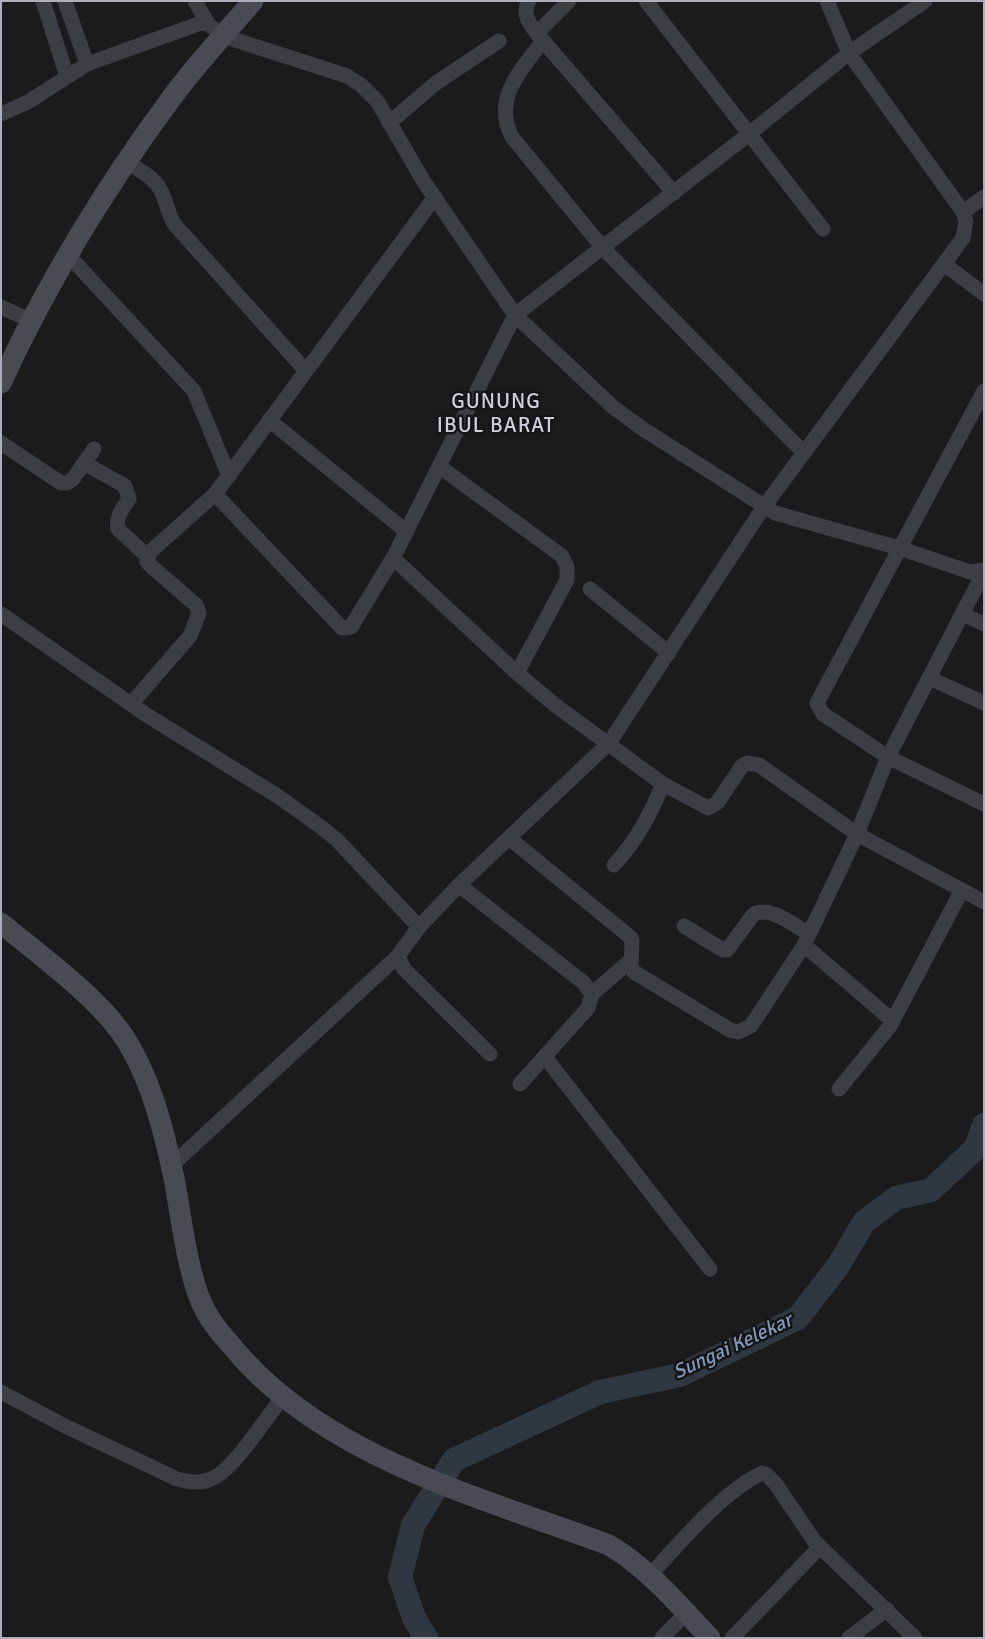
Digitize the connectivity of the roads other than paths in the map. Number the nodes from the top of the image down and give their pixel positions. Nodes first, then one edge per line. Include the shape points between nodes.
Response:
1 (43, 1) edge
2 (65, 1) edge
3 (194, 1) edge
4 (253, 1) edge
5 (529, 1) edge
6 (569, 1) edge
7 (646, 1) edge
8 (828, 1) edge
9 (925, 1) edge
10 (215, 30) junction
11 (540, 37) junction
12 (499, 41) dead end
13 (849, 53) junction
14 (87, 64) junction
15 (67, 77) junction
16 (1, 114) edge
17 (390, 123) junction
18 (749, 134) junction
19 (127, 162) junction
20 (674, 193) junction
21 (435, 197) junction
22 (984, 197) edge
23 (963, 212) junction
24 (823, 229) dead end
25 (603, 248) junction
26 (68, 255) junction
27 (944, 264) junction
28 (984, 294) edge
29 (1, 307) edge
30 (515, 316) junction
31 (32, 320) junction
32 (306, 371) junction
33 (1, 383) edge
34 (984, 391) edge
35 (269, 420) junction
36 (1, 443) edge
37 (94, 450) dead end
38 (804, 453) junction
39 (84, 463) junction
40 (440, 467) junction
41 (229, 476) junction
42 (215, 494) junction
43 (763, 508) junction
44 (407, 532) junction
45 (899, 548) junction
46 (148, 556) junction
47 (393, 558) junction
48 (984, 571) edge
49 (590, 589) dead end
50 (1, 614) edge
51 (962, 614) junction
52 (984, 624) edge
53 (669, 652) junction
54 (517, 673) junction
55 (929, 678) junction
56 (984, 703) edge
57 (131, 704) junction
58 (609, 743) junction
59 (888, 757) junction
60 (663, 784) junction
61 (984, 804) edge
62 (857, 834) junction
63 (510, 838) junction
64 (614, 865) dead end
65 (459, 885) junction
66 (962, 890) junction
67 (984, 902) edge
68 (1, 923) edge
69 (419, 926) junction
70 (684, 926) dead end
71 (807, 940) junction
72 (398, 956) junction
73 (631, 960) junction
74 (592, 994) junction
75 (892, 1021) junction
76 (490, 1054) dead end
77 (545, 1057) junction
78 (520, 1084) dead end
79 (839, 1088) dead end
80 (171, 1166) junction
81 (710, 1269) dead end
82 (2, 1394) edge
83 (282, 1398) junction
84 (820, 1547) junction
85 (651, 1574) junction
86 (887, 1609) junction
87 (686, 1613) junction
88 (662, 1638) edge
89 (710, 1638) edge
90 (732, 1638) edge
91 (849, 1638) edge
92 (915, 1638) edge

1 - 15 street
2 - 14 street
3 - 10 street
4 - 10 street
5 - 11 street via 526,17
6 - 11 street
7 - 18 street
8 - 13 street
9 - 13 street
10 - 14 street via 188,26
10 - 17 street via 347,76 377,101
10 - 19 street
11 - 20 street
11 - 25 street via 509,86 506,125 517,145
12 - 17 street via 436,83
13 - 18 street
13 - 23 street
14 - 15 street
15 - 16 street via 28,102
17 - 21 street
18 - 20 street
18 - 24 street
19 - 26 street
19 - 32 street via 155,182 175,225
20 - 25 street
21 - 30 street
21 - 32 street
22 - 23 street
23 - 27 street via 966,222 963,238
25 - 30 street
25 - 38 street
26 - 31 street
26 - 41 street via 194,391
27 - 28 street
27 - 38 street
29 - 31 street
30 - 40 street
30 - 43 street via 613,407
31 - 33 street
32 - 35 street
34 - 45 street
35 - 41 street
35 - 44 street
36 - 39 street via 61,483 73,479
37 - 39 street
38 - 43 street
39 - 46 street via 125,486 129,499 116,523 118,529
40 - 44 street
40 - 54 street via 562,556 568,567 567,580
41 - 42 street
42 - 46 street
42 - 47 street via 342,628 355,623
43 - 45 street via 774,514
43 - 53 street
44 - 47 street
45 - 48 street via 970,572
45 - 59 street via 818,703 823,714
46 - 57 street via 147,562 196,606 199,613 190,636
47 - 54 street
48 - 51 street
49 - 53 street
50 - 57 street
51 - 52 street
51 - 55 street
53 - 58 street
54 - 58 street
55 - 56 street
55 - 59 street
57 - 69 street via 321,827
58 - 60 street
58 - 63 street
59 - 61 street
59 - 62 street
60 - 62 street via 703,806 714,806 742,766 753,763
60 - 64 street via 651,815 630,848
62 - 66 street
62 - 71 street
63 - 65 street
63 - 73 street via 629,936 633,946
65 - 69 street
65 - 74 street via 584,983
66 - 67 street
66 - 75 street
68 - 80 street via 61,972 122,1034 156,1108
69 - 72 street
70 - 71 street via 727,950 758,910 767,911
71 - 73 street via 751,1026 738,1032 634,972
71 - 75 street
72 - 76 street via 404,969
72 - 80 street
73 - 74 street
74 - 77 street via 588,1008
75 - 79 street
77 - 78 street
77 - 81 street
80 - 83 street via 194,1282 204,1310 244,1362
82 - 83 street via 168,1475 194,1483 212,1479 227,1470
83 - 85 street via 357,1444 429,1478 610,1544
84 - 85 street via 807,1533 775,1483 762,1473 750,1479 705,1518
84 - 86 street
84 - 90 street
85 - 87 street
86 - 91 street
86 - 92 street
87 - 88 street
87 - 89 street

